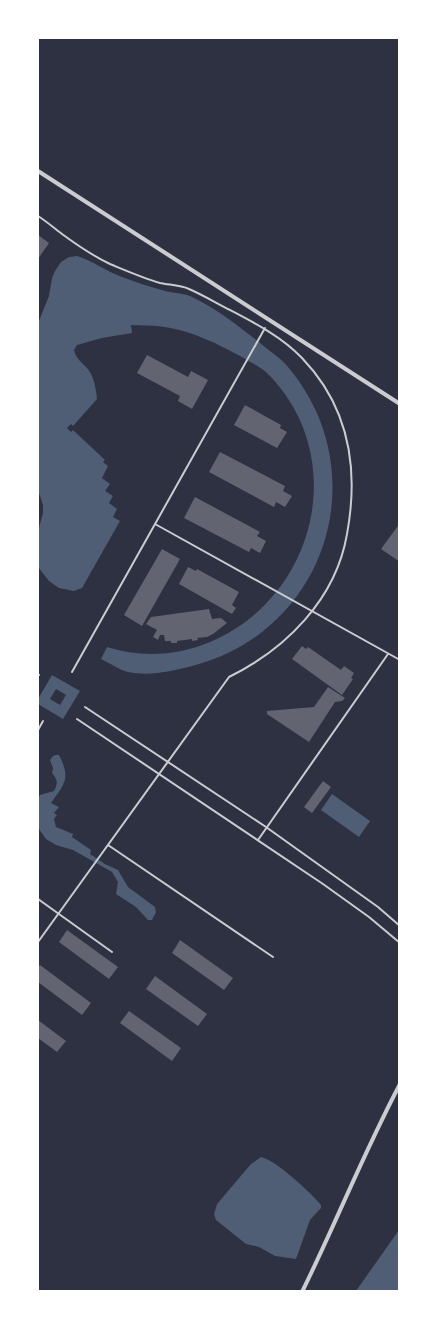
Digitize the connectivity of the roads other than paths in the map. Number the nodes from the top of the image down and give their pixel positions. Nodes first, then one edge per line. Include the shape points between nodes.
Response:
1 (38, 171) edge
2 (38, 216) edge
3 (265, 328) junction
4 (400, 404) edge
5 (155, 524) junction
6 (312, 611) junction
7 (388, 654) junction
8 (400, 660) edge
9 (72, 672) dead end
10 (84, 706) dead end
11 (77, 719) dead end
12 (43, 721) dead end
13 (38, 730) edge
14 (168, 761) junction
15 (159, 774) junction
16 (266, 828) junction
17 (258, 840) junction
18 (108, 845) junction
19 (38, 899) edge
20 (58, 914) junction
21 (400, 926) edge
22 (38, 942) edge
23 (400, 943) edge
24 (112, 952) dead end
25 (273, 957) dead end
26 (400, 1084) edge
27 (302, 1292) edge

1 - 4 street
2 - 3 lane via 108,263 138,276 188,289
3 - 5 lane
3 - 6 lane via 302,358 331,397 340,415 351,458 353,485 346,540 331,580
5 - 6 lane
5 - 9 lane
6 - 7 lane
6 - 14 lane via 298,629 272,652 229,677
7 - 8 lane
7 - 16 lane
10 - 14 lane
11 - 15 lane
12 - 13 lane
14 - 15 lane
14 - 16 lane
15 - 17 lane
15 - 18 lane
16 - 17 lane
16 - 21 lane
17 - 23 lane via 369,917
18 - 20 lane
18 - 25 lane
19 - 20 lane
20 - 22 lane
20 - 24 lane
26 - 27 street via 376,1129

